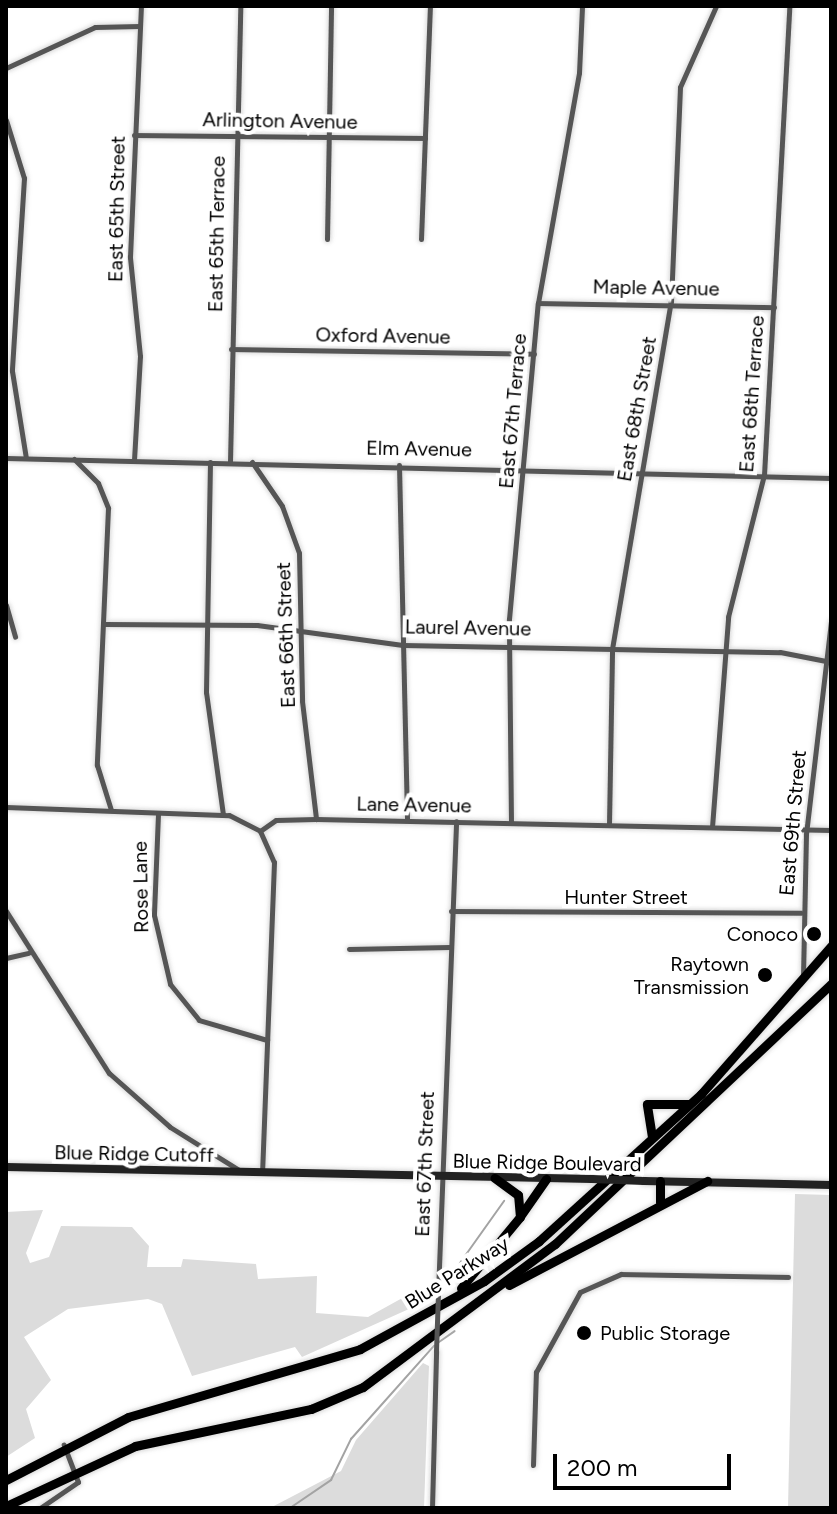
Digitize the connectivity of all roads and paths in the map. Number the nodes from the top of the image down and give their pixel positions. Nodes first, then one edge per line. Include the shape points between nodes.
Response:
1 (141, 6) edge
2 (240, 6) edge
3 (331, 6) edge
4 (430, 6) edge
5 (582, 6) edge
6 (789, 6) edge
7 (713, 7) edge
8 (140, 26) junction
9 (6, 68) edge
10 (6, 120) edge
11 (134, 135) junction
12 (234, 136) junction
13 (327, 138) junction
14 (425, 138) junction
15 (327, 239) dead end
16 (421, 239) dead end
17 (671, 302) junction
18 (538, 303) junction
19 (774, 307) junction
20 (231, 349) junction
21 (534, 354) junction
22 (6, 458) edge
23 (26, 458) junction
24 (74, 459) junction
25 (134, 460) junction
26 (210, 461) junction
27 (230, 462) junction
28 (251, 462) junction
29 (399, 465) junction
30 (525, 466) junction
31 (643, 468) junction
32 (764, 475) junction
33 (831, 478) edge
34 (6, 605) edge
35 (831, 621) edge
36 (105, 624) junction
37 (207, 624) junction
38 (302, 629) junction
39 (15, 637) dead end
40 (510, 644) junction
41 (403, 645) junction
42 (612, 649) junction
43 (725, 652) junction
44 (821, 660) junction
45 (831, 662) edge
46 (6, 807) edge
47 (111, 810) junction
48 (158, 814) junction
49 (223, 815) junction
50 (316, 819) junction
51 (407, 820) junction
52 (456, 821) junction
53 (511, 823) junction
54 (609, 825) junction
55 (712, 827) junction
56 (809, 828) junction
57 (831, 830) edge
58 (260, 831) junction
59 (6, 911) edge
60 (451, 911) junction
61 (801, 913) junction
62 (831, 946) edge
63 (450, 947) junction
64 (349, 949) dead end
65 (28, 953) junction
66 (6, 958) edge
67 (803, 982) junction
68 (831, 984) edge
69 (267, 1040) junction
70 (692, 1103) junction
71 (652, 1140) junction
72 (6, 1167) edge
73 (244, 1173) junction
74 (262, 1173) junction
75 (439, 1176) junction
76 (495, 1178) junction
77 (546, 1179) junction
78 (660, 1181) junction
79 (707, 1181) junction
80 (831, 1185) edge
81 (654, 1207) junction
82 (520, 1217) junction
83 (788, 1277) dead end
84 (465, 1312) junction
85 (360, 1349) junction
86 (64, 1445) junction
87 (533, 1465) dead end
88 (76, 1468) junction
89 (6, 1480) edge
90 (7, 1507) edge
91 (40, 1508) edge
92 (432, 1508) edge

1 - 8 street, East 65th Street
2 - 12 street, East 65th Terrace
3 - 13 street
4 - 14 street
5 - 18 street, East 67th Terrace via 581,62
6 - 19 street, East 68th Terrace
7 - 17 street, East 68th Street via 680,87
8 - 9 street via 95,27
8 - 11 street, East 65th Street
10 - 23 street via 24,178 12,371
11 - 12 street, Arlington Avenue
11 - 25 street, East 65th Street via 130,257 140,356
12 - 13 street, Arlington Avenue
12 - 20 street, East 65th Terrace
13 - 14 street, Arlington Avenue
13 - 15 street
14 - 16 street
17 - 18 street, Maple Avenue
17 - 19 street, Maple Avenue
17 - 31 street, East 68th Street
18 - 21 street, East 67th Terrace
19 - 32 street, East 68th Terrace
20 - 21 street, Oxford Avenue
20 - 27 street, East 65th Terrace
21 - 30 street, East 67th Terrace
22 - 23 street, Elm Avenue
23 - 24 street, Elm Avenue
24 - 25 street, Elm Avenue
24 - 36 street via 98,483 108,508
25 - 26 street, Elm Avenue
26 - 27 street, Elm Avenue
26 - 37 street
27 - 28 street, Elm Avenue
28 - 29 street, Elm Avenue
28 - 38 street, East 66th Street via 292,529 303,574
29 - 30 street, Elm Avenue
29 - 41 street
30 - 31 street, Elm Avenue
30 - 40 street, East 67th Terrace
31 - 32 street, Elm Avenue
31 - 42 street, East 68th Street
32 - 33 street, Elm Avenue
32 - 43 street, East 68th Terrace via 733,587
34 - 39 street
35 - 44 street, East 69th Street
36 - 37 street, Laurel Avenue
36 - 47 street via 97,765
37 - 38 street, Laurel Avenue
37 - 49 street via 206,692
38 - 41 street, Laurel Avenue
38 - 50 street, East 66th Street
40 - 41 street, Laurel Avenue
40 - 42 street, Laurel Avenue
40 - 53 street, East 67th Terrace
41 - 51 street
42 - 43 street, Laurel Avenue
42 - 54 street, East 68th Street
43 - 44 street, Laurel Avenue
43 - 55 street, East 68th Terrace
44 - 45 street, Laurel Avenue
44 - 56 street, East 69th Street
46 - 47 street
47 - 48 street
48 - 49 street
48 - 69 street, Rose Lane via 154,915 170,984 199,1020
49 - 58 street
50 - 51 street, Lane Avenue
50 - 58 street, Lane Avenue via 276,820
51 - 52 street, Lane Avenue
52 - 53 street, Lane Avenue
52 - 60 street, East 67th Street
53 - 54 street, Lane Avenue
54 - 55 street, Lane Avenue
55 - 56 street, Lane Avenue
56 - 57 street, Lane Avenue
56 - 61 street, East 69th Street
58 - 69 street via 274,862
59 - 65 street
60 - 61 street, Hunter Street
60 - 63 street, East 67th Street
61 - 67 street, East 69th Street
62 - 67 highway, Blue Parkway
63 - 64 street
63 - 75 street, East 67th Street
65 - 66 street
65 - 73 street via 109,1073 170,1127
67 - 70 highway, Blue Parkway
68 - 84 highway, Blue Parkway via 567,1233
69 - 74 street
70 - 71 highway, Blue Parkway
70 - 71 highway via 647,1104
71 - 85 highway, Blue Parkway via 510,1262
72 - 73 main road, Blue Ridge Cutoff
73 - 74 main road, Blue Ridge Cutoff
74 - 75 main road, Blue Ridge Boulevard
75 - 76 main road, Blue Ridge Boulevard
75 - 92 street, East 67th Street, bridge
76 - 77 main road, Blue Ridge Boulevard
76 - 82 highway via 518,1195
77 - 78 main road, Blue Ridge Boulevard, bridge
77 - 82 highway
78 - 79 main road, Blue Ridge Boulevard
78 - 81 highway via 663,1195
79 - 80 main road, Blue Ridge Boulevard
79 - 81 highway
81 - 84 highway
82 - 85 highway via 466,1285
83 - 87 street via 606,1277 580,1292 541,1355
84 - 88 highway, Blue Parkway via 343,1398 166,1437
85 - 86 highway, Blue Parkway via 163,1405
86 - 88 street
86 - 89 highway, Blue Parkway
88 - 90 highway, Blue Parkway
88 - 91 street via 75,1486

